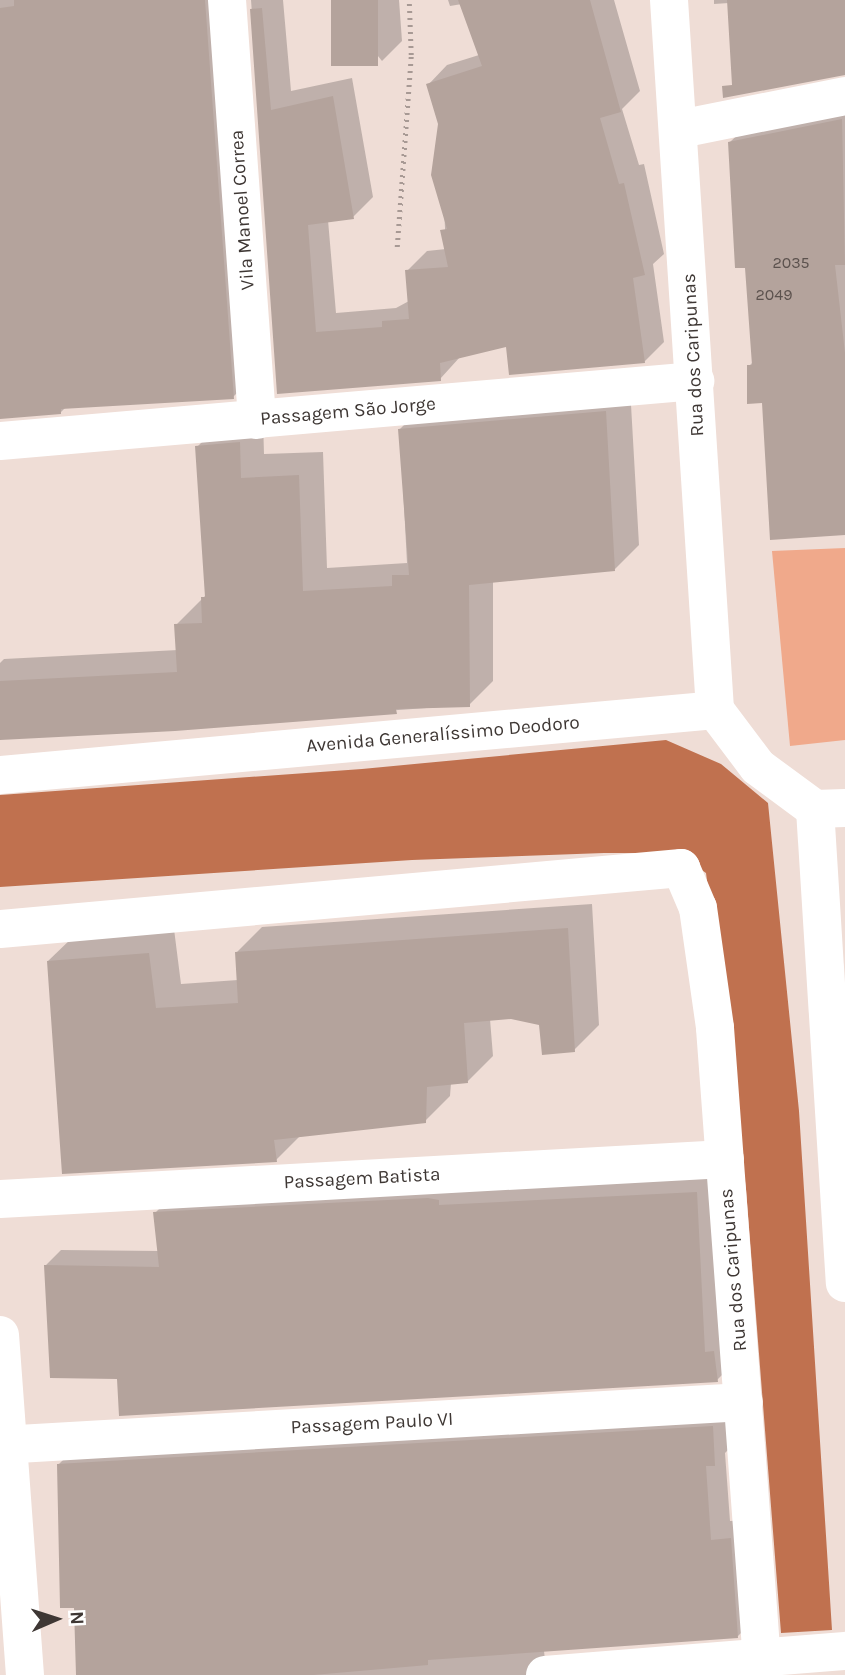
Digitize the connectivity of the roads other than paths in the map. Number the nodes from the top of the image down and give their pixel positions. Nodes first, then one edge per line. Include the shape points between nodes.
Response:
1 (227, 0) edge
2 (668, 0) edge
3 (845, 96) edge
4 (680, 129) junction
5 (695, 381) junction
6 (257, 420) junction
7 (0, 441) edge
8 (715, 710) junction
9 (0, 775) edge
10 (830, 808) edge
11 (0, 929) edge
12 (725, 1159) junction
13 (842, 1168) edge
14 (0, 1199) edge
15 (845, 1283) edge
16 (0, 1335) edge
17 (744, 1402) junction
18 (5, 1445) edge
19 (845, 1651) edge
20 (762, 1666) edge
21 (26, 1675) edge
22 (545, 1675) edge

1 - 6 street, Vila Manoel Correa
2 - 4 street, Rua dos Caripunas
3 - 4 street
4 - 5 street, Rua dos Caripunas
5 - 6 street, Passagem São Jorge
5 - 8 street, Rua dos Caripunas
6 - 7 street, Passagem São Jorge
8 - 9 street, Avenida Generalíssimo Deodoro
8 - 10 street via 758,767
10 - 13 street
11 - 12 street, Rua dos Caripunas via 681,868 698,908 715,1028
12 - 14 street, Passagem Batista
12 - 17 street, Rua dos Caripunas
13 - 15 street
16 - 18 street
17 - 18 street, Passagem Paulo VI
17 - 20 street, Rua dos Caripunas
18 - 21 street
19 - 20 street
20 - 22 street

